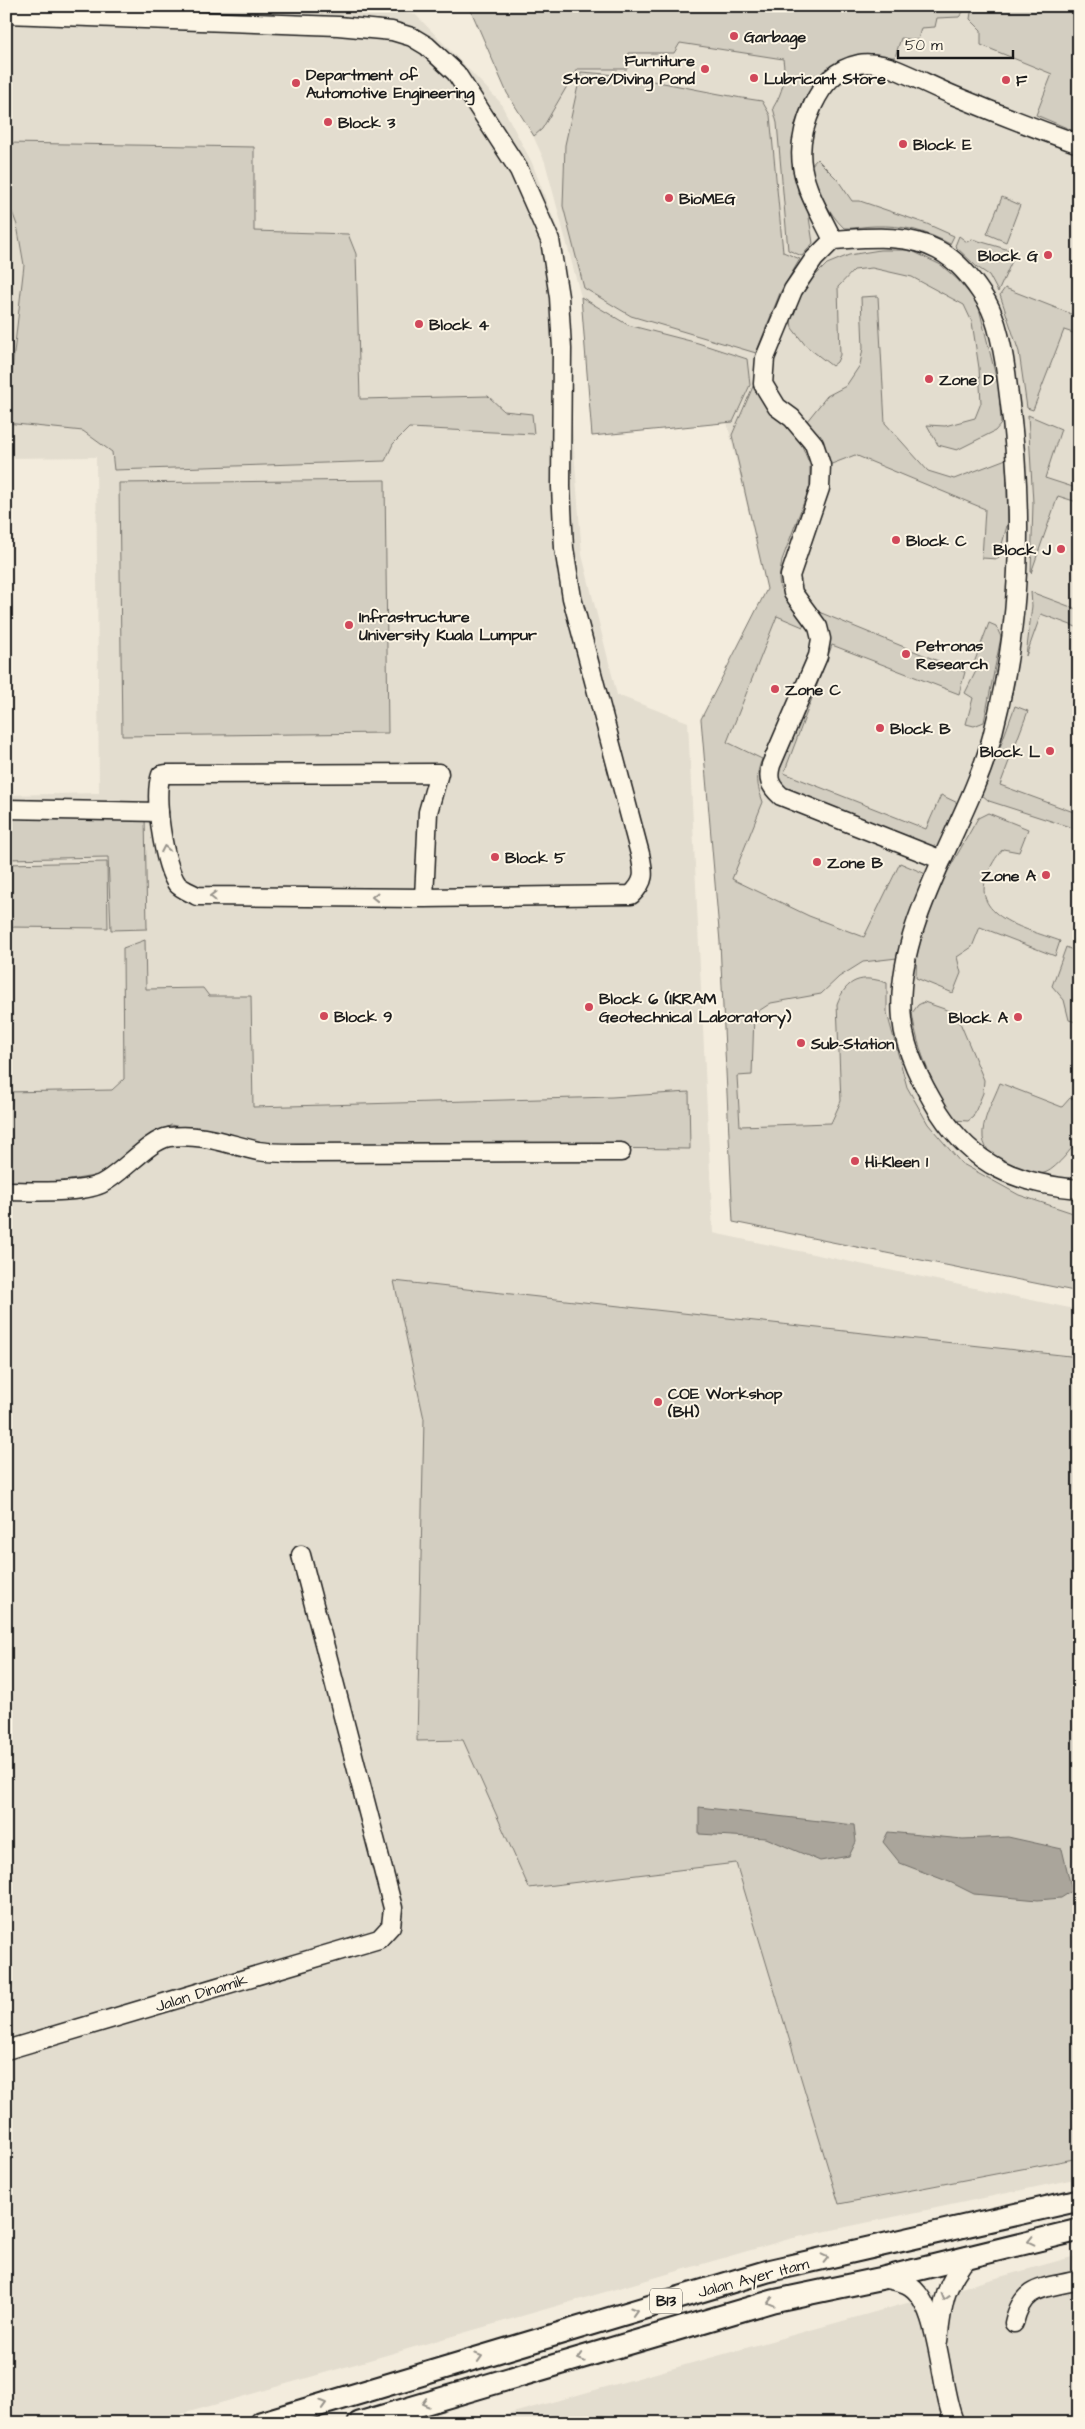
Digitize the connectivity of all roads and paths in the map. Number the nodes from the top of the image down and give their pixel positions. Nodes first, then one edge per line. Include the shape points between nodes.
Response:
1 (6, 14) edge
2 (1079, 144) edge
3 (833, 240) junction
4 (6, 809) edge
5 (159, 812) junction
6 (942, 860) junction
7 (424, 898) junction
8 (621, 1152) dead end
9 (1079, 1189) edge
10 (6, 1191) edge
11 (301, 1555) dead end
12 (6, 2050) edge
13 (1079, 2200) edge
14 (1079, 2230) edge
15 (968, 2256) junction
16 (883, 2278) junction
17 (1079, 2280) edge
18 (1014, 2323) dead end
19 (938, 2343) junction
20 (260, 2423) edge
21 (359, 2423) edge
22 (955, 2423) edge

1 - 7 street via 338,26 412,36 456,73 519,170 550,240 559,297 561,487 564,548 572,598 644,871 640,886 631,895
2 - 3 street via 964,100 887,66 860,63 838,71 822,86 810,112 802,137 800,163 806,185
3 - 6 street via 872,237 908,240 938,250 967,272 988,304 1003,352 1015,434 1018,498 1018,564 1012,626 991,740 971,797
3 - 6 street via 793,290 765,358 763,384 777,407 792,418 814,444 821,465 820,488 790,576 793,593 818,627 821,639 818,656 771,765 770,783 781,796
4 - 5 street
7 -> 5 street via 197,896 178,885 166,855
5 - 7 street via 159,780 166,774 439,773 428,812
6 - 9 street via 919,914 904,968 902,1019 912,1059 946,1122 968,1147 1020,1180 1046,1187
8 - 10 street via 296,1153 259,1151 228,1141 192,1136 166,1137 99,1185 70,1190
11 - 12 street, Jalan Dinamik via 392,1908 391,1926 379,1938
20 -> 13 main road, Jalan Ayer Itam / B13 via 768,2271
14 -> 15 main road, Jalan Ayer Itam / B13
15 - 16 main road, Jalan Ayer Itam / B13
15 -> 19 street via 953,2275 943,2299
16 - 19 street via 907,2284 921,2298
16 -> 21 main road, Jalan Ayer Itam / B13 via 773,2301
17 - 18 street via 1029,2292 1018,2305
19 - 22 street

